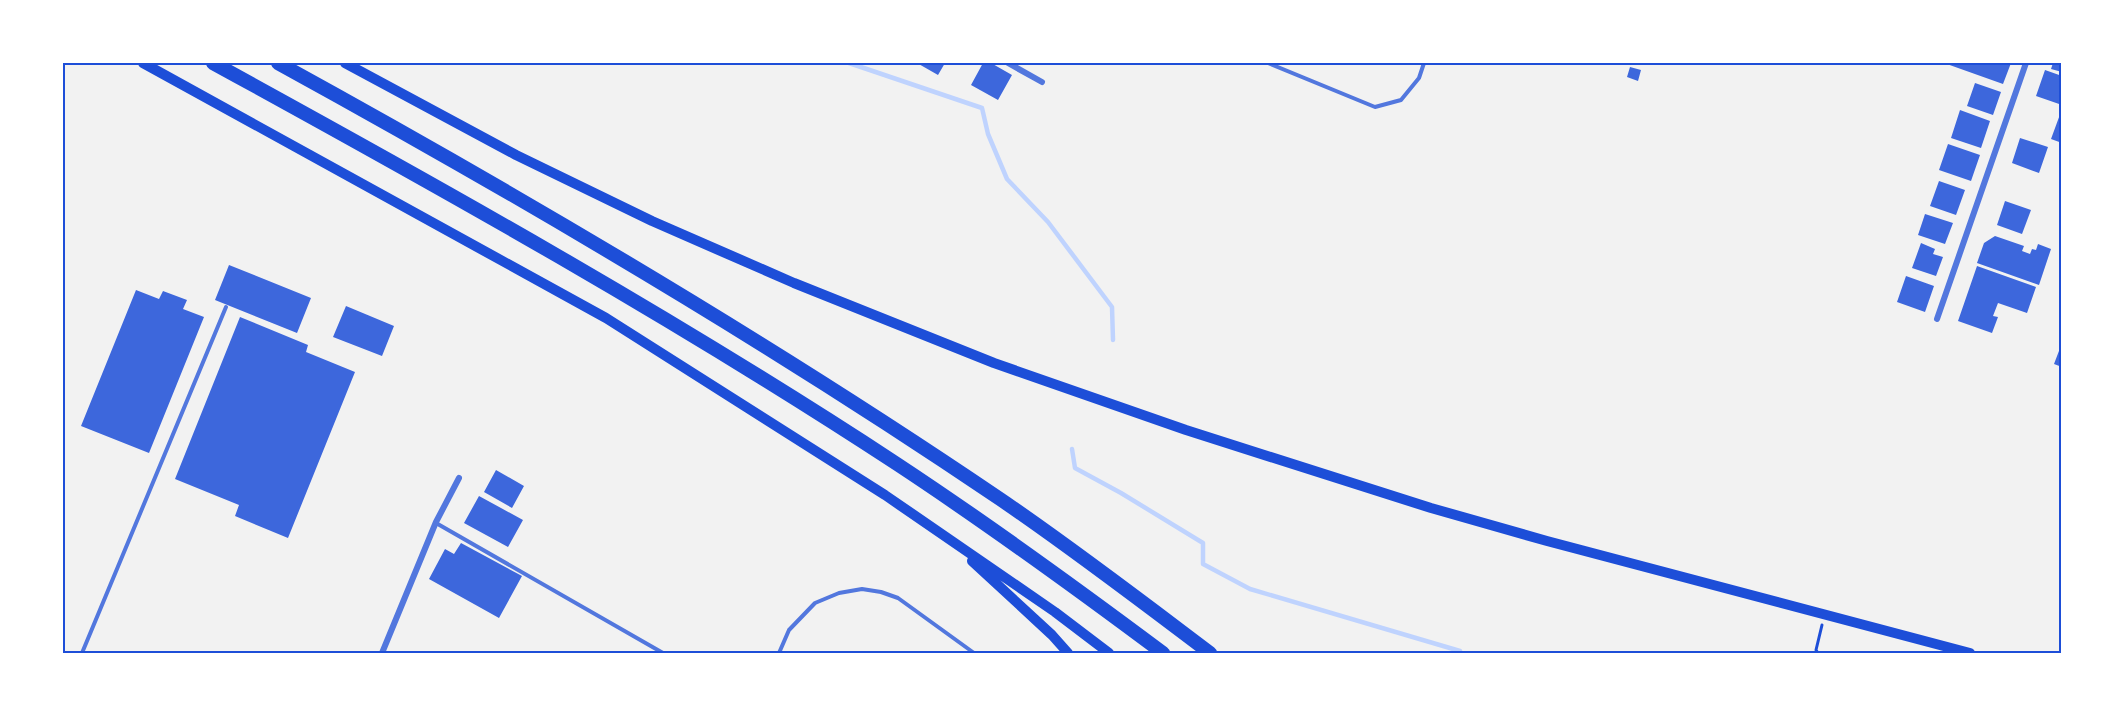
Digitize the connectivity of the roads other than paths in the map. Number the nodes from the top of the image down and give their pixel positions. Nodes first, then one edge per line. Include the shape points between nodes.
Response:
1 (142, 63) edge
2 (213, 63) edge
3 (278, 63) edge
4 (345, 63) edge
5 (1008, 63) edge
6 (1268, 63) edge
7 (1424, 63) edge
8 (2026, 63) edge
9 (1042, 82) dead end
10 (226, 307) dead end
11 (1937, 320) dead end
12 (459, 478) dead end
13 (436, 522) junction
14 (938, 530) junction
15 (82, 653) edge
16 (382, 653) edge
17 (663, 653) edge
18 (779, 653) edge
19 (974, 653) edge
20 (1068, 653) edge
21 (1109, 653) edge
22 (1163, 653) edge
23 (1210, 653) edge
24 (1970, 653) edge

1 - 14 main road via 606,318
2 - 22 highway via 519,232 700,339 984,522
3 - 23 highway via 625,260 800,368 1001,500
4 - 24 main road via 516,155 651,221 994,363 1186,430 1431,508
5 - 9 street
6 - 7 lane via 1375,107 1401,100 1419,78
8 - 11 street
10 - 15 lane
12 - 13 street
13 - 16 street
13 - 17 lane
14 - 20 main road
14 - 21 main road
18 - 19 lane via 789,630 815,603 839,592 862,589 898,598

